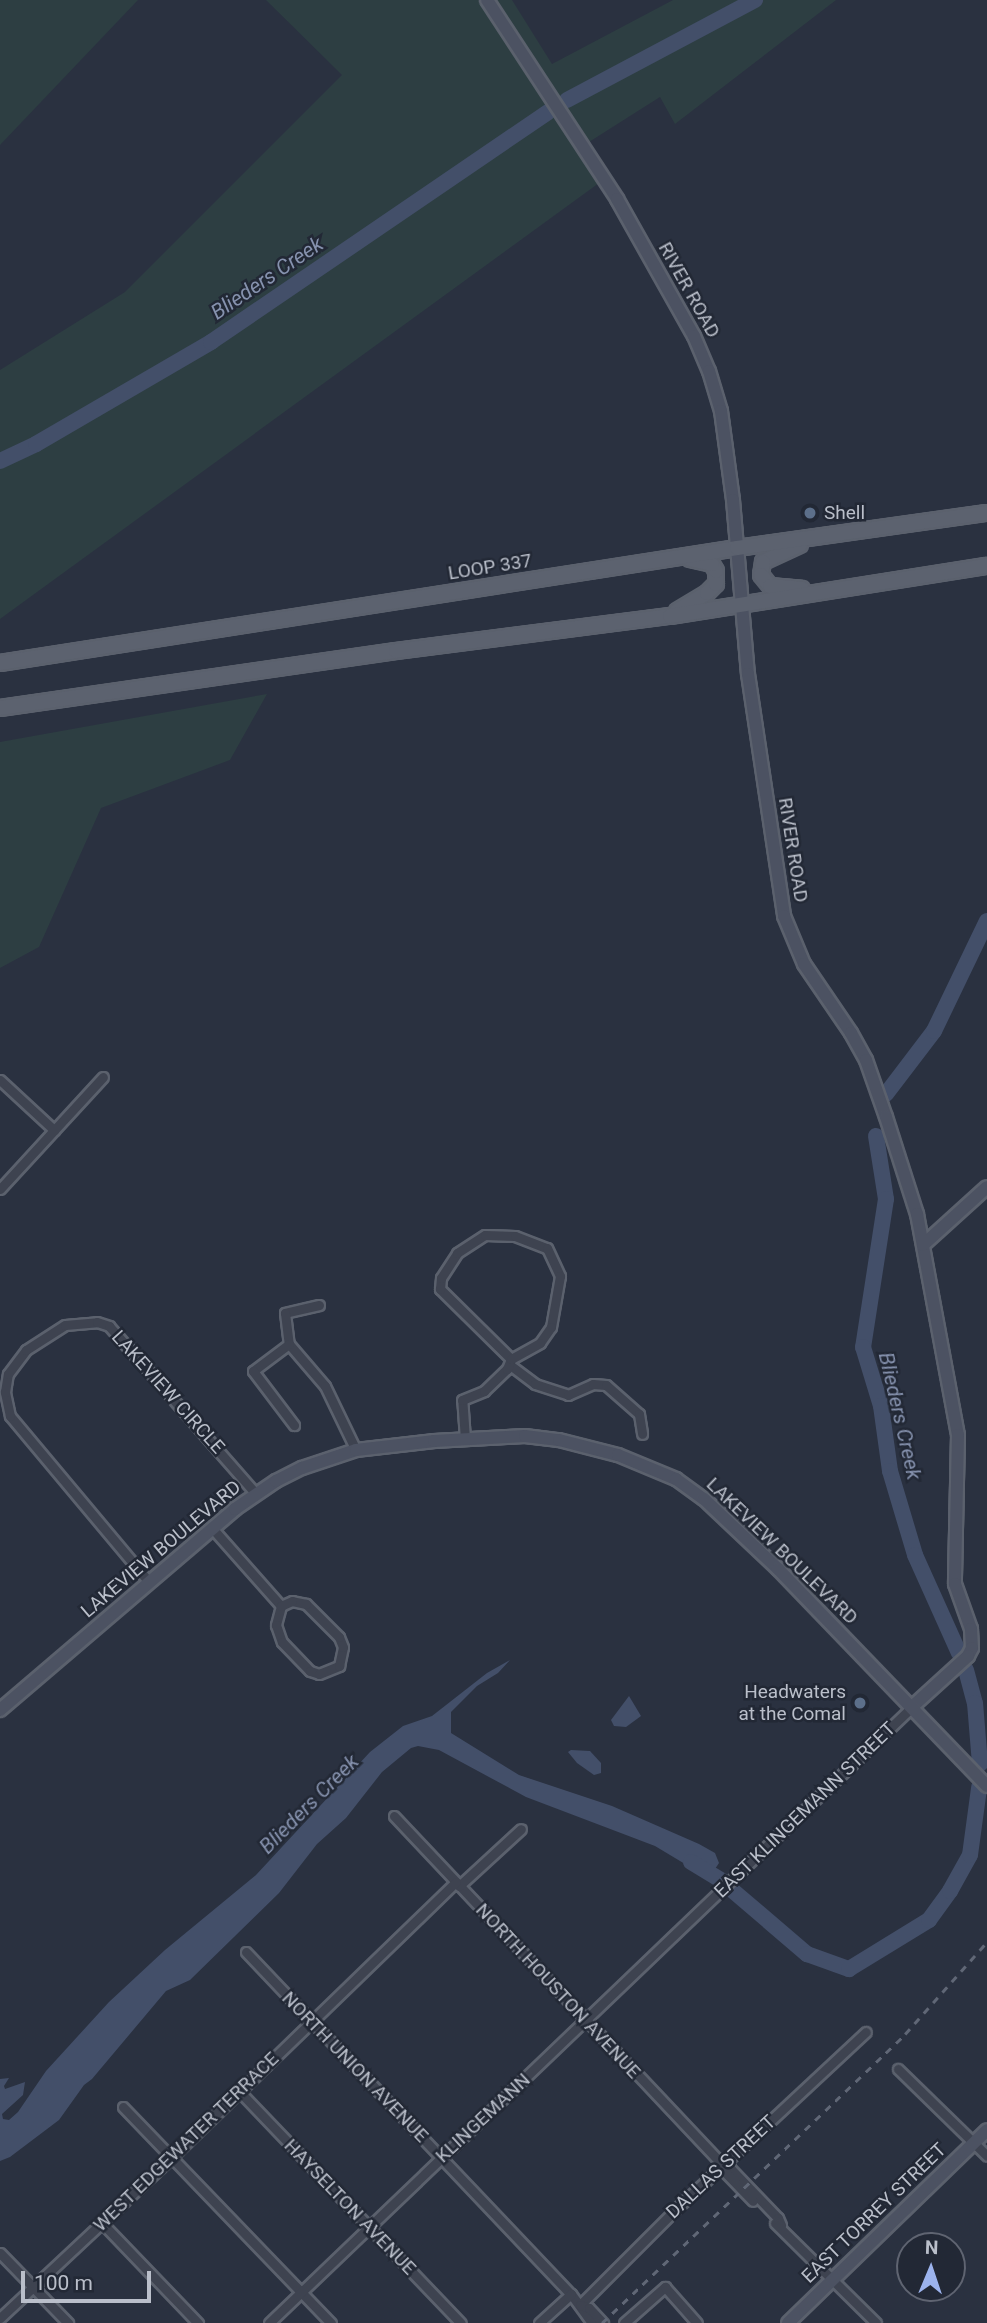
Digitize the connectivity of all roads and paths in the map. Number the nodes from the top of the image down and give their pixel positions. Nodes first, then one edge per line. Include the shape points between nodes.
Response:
1 (487, 0) edge
2 (987, 513) edge
3 (826, 535) junction
4 (737, 548) junction
5 (675, 557) junction
6 (987, 566) edge
7 (845, 590) junction
8 (742, 604) junction
9 (670, 616) junction
10 (0, 663) edge
11 (0, 708) edge
12 (103, 1077) dead end
13 (0, 1080) edge
14 (54, 1130) junction
15 (987, 1187) edge
16 (0, 1189) edge
17 (923, 1245) junction
18 (319, 1305) dead end
19 (289, 1345) junction
20 (511, 1362) junction
21 (293, 1425) dead end
22 (642, 1434) dead end
23 (466, 1439) junction
24 (356, 1450) junction
25 (256, 1494) junction
26 (212, 1528) junction
27 (149, 1582) junction
28 (281, 1606) junction
29 (912, 1707) junction
30 (0, 1710) edge
31 (987, 1786) edge
32 (394, 1816) dead end
33 (521, 1829) dead end
34 (457, 1884) junction
35 (697, 1913) joint
36 (246, 1952) dead end
37 (587, 2020) junction
38 (311, 2022) junction
39 (866, 2032) dead end
40 (898, 2069) dead end
41 (239, 2091) junction
42 (123, 2107) dead end
43 (987, 2130) edge
44 (974, 2143) junction
45 (987, 2156) edge
46 (172, 2157) junction
47 (441, 2157) junction
48 (723, 2165) junction
49 (102, 2223) junction
50 (371, 2228) junction
51 (0, 2253) edge
52 (834, 2279) junction
53 (33, 2286) junction
54 (302, 2292) junction
55 (571, 2294) junction
56 (580, 2305) junction
57 (0, 2318) edge
58 (68, 2323) edge
59 (198, 2323) edge
60 (269, 2323) edge
61 (331, 2323) edge
62 (461, 2323) edge
63 (539, 2323) edge
64 (592, 2323) edge
65 (603, 2323) edge
66 (624, 2323) edge
67 (698, 2323) edge
68 (788, 2323) edge
69 (876, 2323) edge

1 - 4 street, RIVER ROAD via 613,191 702,354 726,434
2 - 3 main road, LOOP 337
3 - 4 main road, LOOP 337
3 - 7 main road via 771,556 763,562 761,575 770,586
4 - 5 main road, LOOP 337
4 - 8 street, RIVER ROAD
5 - 9 main road via 712,565 717,578 712,589
5 - 10 main road, LOOP 337
6 - 7 main road
7 - 8 main road
8 - 9 main road
8 - 17 street, RIVER ROAD via 783,916 804,964 866,1060 914,1202
9 - 11 main road
12 - 14 street
13 - 14 street
14 - 16 street
15 - 17 street
17 - 29 street, RIVER ROAD via 959,1447 955,1584 973,1640 968,1656
18 - 19 street via 285,1313
19 - 21 street via 253,1371
19 - 24 street via 325,1386
20 - 20 street via 540,1343 551,1327 560,1276 547,1248 514,1236 485,1236 457,1253 441,1278 440,1289
20 - 22 street via 535,1384 568,1395 593,1384 606,1385 639,1414
20 - 23 street via 484,1391 461,1400
23 - 24 street, LAKEVIEW BOULEVARD
23 - 29 street, LAKEVIEW BOULEVARD via 525,1436 559,1440 618,1455 676,1479 765,1555
24 - 25 street, LAKEVIEW BOULEVARD via 302,1468
25 - 26 street, LAKEVIEW BOULEVARD
25 - 27 street, LAKEVIEW CIRCLE via 109,1326 81,1321 65,1325 26,1350 8,1374 5,1392 10,1416
26 - 27 street, LAKEVIEW BOULEVARD
26 - 28 street
27 - 30 street, LAKEVIEW BOULEVARD
28 - 28 street via 277,1633 310,1671 319,1674 339,1666 343,1647 339,1637 306,1604 292,1601
29 - 31 street, LAKEVIEW BOULEVARD
29 - 35 street, EAST KLINGEMANN STREET
32 - 34 street, NORTH HOUSTON AVENUE
33 - 34 street, WEST EDGEWATER TERRACE
34 - 37 street, NORTH HOUSTON AVENUE
34 - 38 street, WEST EDGEWATER TERRACE
35 - 37 street, KLINGEMANN
36 - 38 street, NORTH UNION AVENUE
37 - 47 street, KLINGEMANN
37 - 48 street, NORTH HOUSTON AVENUE
38 - 41 street, WEST EDGEWATER TERRACE
38 - 47 street, NORTH UNION AVENUE
39 - 48 street, DALLAS STREET
40 - 44 street
41 - 46 street, WEST EDGEWATER TERRACE
41 - 50 street, HAYSELTON AVENUE
42 - 46 street
43 - 44 street, EAST TORREY STREET
44 - 45 street
44 - 52 street, EAST TORREY STREET
46 - 49 street, WEST EDGEWATER TERRACE
46 - 54 street
47 - 50 street, KLINGEMANN
47 - 55 street, NORTH UNION AVENUE
48 - 52 street, NORTH HOUSTON AVENUE via 774,2223
48 - 56 street, DALLAS STREET
49 - 53 street, WEST EDGEWATER TERRACE
49 - 59 street
50 - 54 street, KLINGEMANN
50 - 62 street, HAYSELTON AVENUE
51 - 53 street
52 - 68 street, EAST TORREY STREET
52 - 69 street, NORTH HOUSTON AVENUE
53 - 57 street, WEST EDGEWATER TERRACE
53 - 58 street
54 - 60 street, KLINGEMANN
54 - 61 street
55 - 56 street, NORTH UNION AVENUE
55 - 63 street
56 - 64 street, NORTH UNION AVENUE
56 - 65 street, NORTH UNION AVENUE
66 - 67 street via 665,2287

